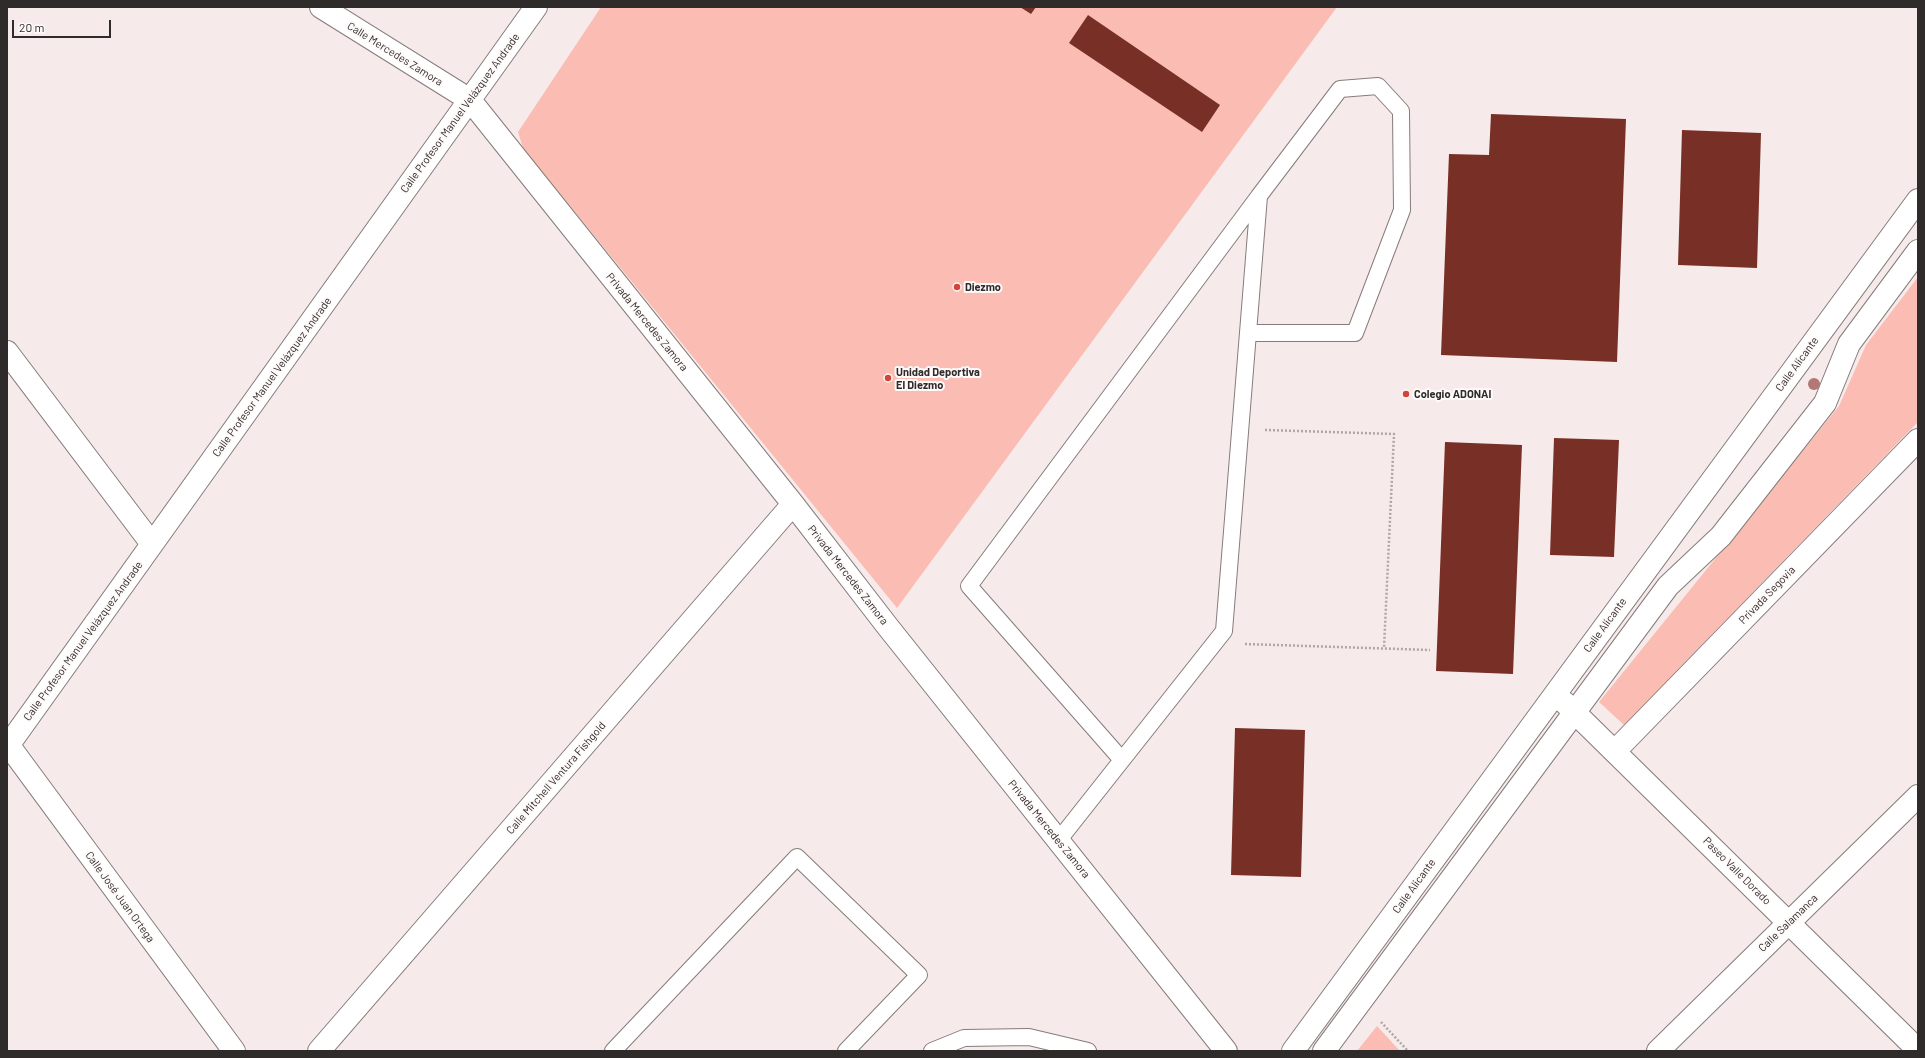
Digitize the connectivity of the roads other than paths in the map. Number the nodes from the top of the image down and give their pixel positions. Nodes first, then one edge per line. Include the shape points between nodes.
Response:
1 (321, 7) edge
2 (536, 7) edge
3 (470, 100) junction
4 (1259, 196) junction
5 (1918, 200) edge
6 (1918, 251) edge
7 (1248, 333) junction
8 (7, 352) edge
9 (1918, 440) edge
10 (793, 504) junction
11 (152, 544) junction
12 (1555, 693) junction
13 (1576, 712) junction
14 (8, 745) edge
15 (1616, 750) junction
16 (1122, 760) junction
17 (1918, 796) edge
18 (1058, 841) junction
19 (1789, 922) junction
20 (1918, 1050) edge
21 (234, 1051) edge
22 (319, 1051) edge
23 (613, 1051) edge
24 (846, 1051) edge
25 (932, 1051) edge
26 (1088, 1051) edge
27 (1226, 1051) edge
28 (1293, 1051) edge
29 (1324, 1051) edge
30 (1658, 1051) edge

1 - 3 street, Calle Mercedes Zamora
2 - 3 street, Calle Profesor Manuel Velázquez Andrade
3 - 10 street, Privada Mercedes Zamora
3 - 11 street, Calle Profesor Manuel Velázquez Andrade
4 - 7 lane
4 - 7 lane via 1340,89 1378,86 1402,110 1402,210 1355,333
4 - 16 lane via 969,586
5 - 12 street, Calle Alicante
6 - 13 street via 1849,344 1825,403 1721,536 1668,586
7 - 16 lane via 1224,631
8 - 11 street
9 - 15 street, Privada Segovia
10 - 18 street, Privada Mercedes Zamora
10 - 22 street, Calle Mitchell Ventura Fishgold
11 - 14 street, Calle Profesor Manuel Velázquez Andrade
12 - 13 street, Paseo Valle Dorado
12 - 28 street, Calle Alicante
13 - 15 street, Paseo Valle Dorado
13 - 29 street
14 - 21 street, Calle José Juan Ortega
15 - 19 street, Paseo Valle Dorado
16 - 18 lane
17 - 19 street, Calle Salamanca
18 - 27 street, Privada Mercedes Zamora
19 - 20 street, Paseo Valle Dorado
19 - 30 street, Calle Salamanca
23 - 24 lane via 797,857 919,975
25 - 26 lane via 964,1038 1029,1037

